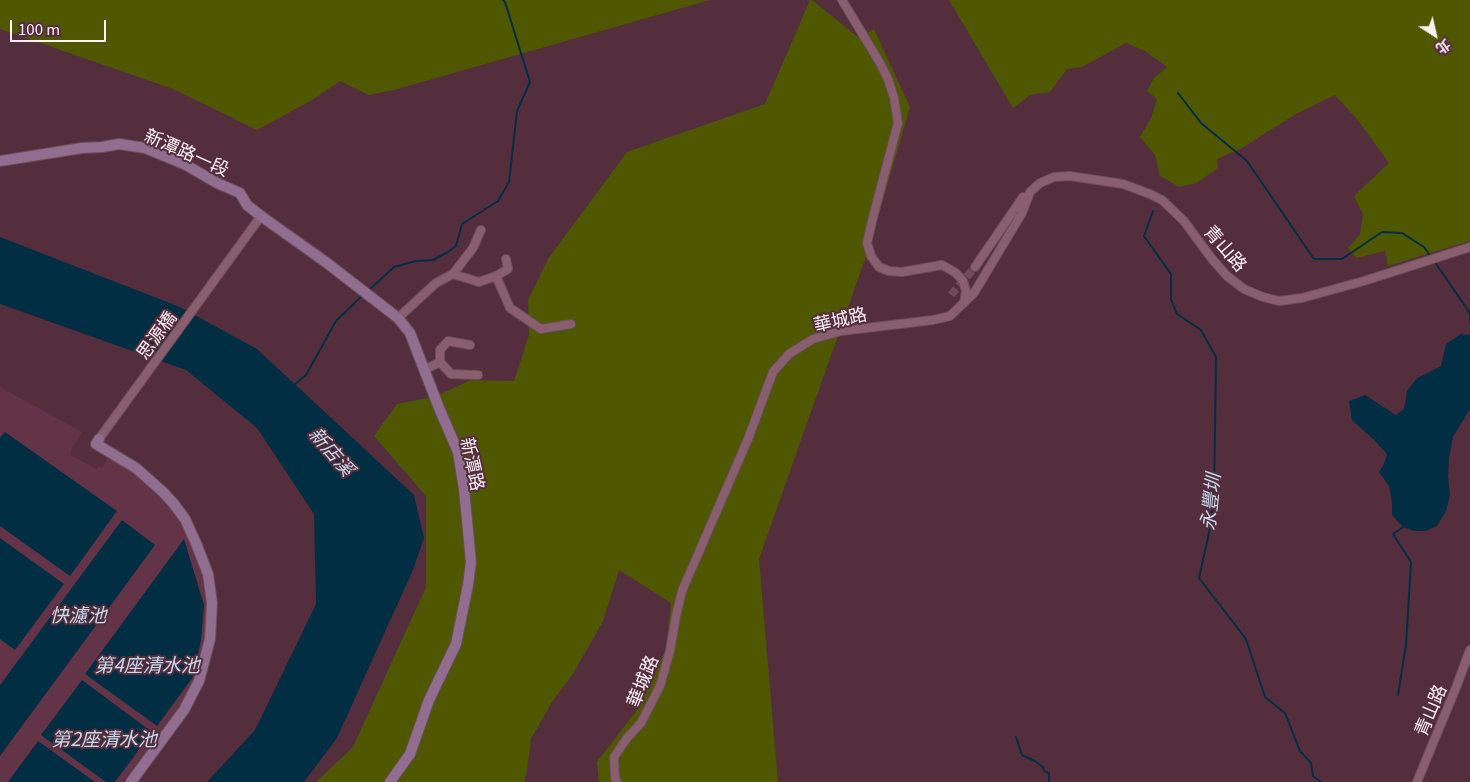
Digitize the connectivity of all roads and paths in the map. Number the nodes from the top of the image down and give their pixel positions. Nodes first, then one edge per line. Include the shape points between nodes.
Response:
1 (842, 0) edge
2 (0, 161) edge
3 (1030, 192) joint
4 (1023, 197) dead end
5 (261, 216) junction
6 (481, 230) dead end
7 (1469, 247) edge
8 (506, 259) dead end
9 (975, 266) tunnel mouth
10 (453, 274) junction
11 (496, 276) junction
12 (964, 303) junction
13 (398, 318) junction
14 (571, 324) dead end
15 (470, 345) dead end
16 (440, 362) junction
17 (424, 370) junction
18 (478, 375) dead end
19 (99, 439) joint
20 (1470, 650) edge
21 (130, 782) edge
22 (390, 782) edge
23 (617, 782) edge
24 (1417, 782) edge

1 - 12 street via 888,79 898,123 867,244 871,256 879,267 889,271 942,265 962,281 966,290
2 - 5 street, 新潭路一段 via 118,144 145,148 240,193 247,205
3 - 7 street, 青山路 via 1054,177 1070,176 1123,184 1150,194 1162,200 1184,221 1227,276 1244,289 1278,301 1364,282
3 - 12 street, 華城路 via 1022,213 974,294
4 - 9 street
5 - 13 street, 新潭路
5 - 19 street, 思源橋
6 - 10 street via 473,248
8 - 11 street via 508,269
10 - 11 street via 479,282
10 - 13 street via 436,283
11 - 14 street via 510,308 541,330
12 - 23 street, 華城路 via 950,316 849,330 813,340 789,354 773,372 748,439 682,592 660,686 641,723 614,757
13 - 17 street, 新潭路 via 410,333
15 - 16 street via 448,341 440,350
16 - 17 street
16 - 18 street via 451,374
17 - 22 street, 新潭路 via 458,452 471,562 456,644 429,700 410,754
19 - 21 street via 96,444 136,468 163,492 185,519 208,574 212,603 210,639 199,681 184,710
20 - 24 street, 青山路

